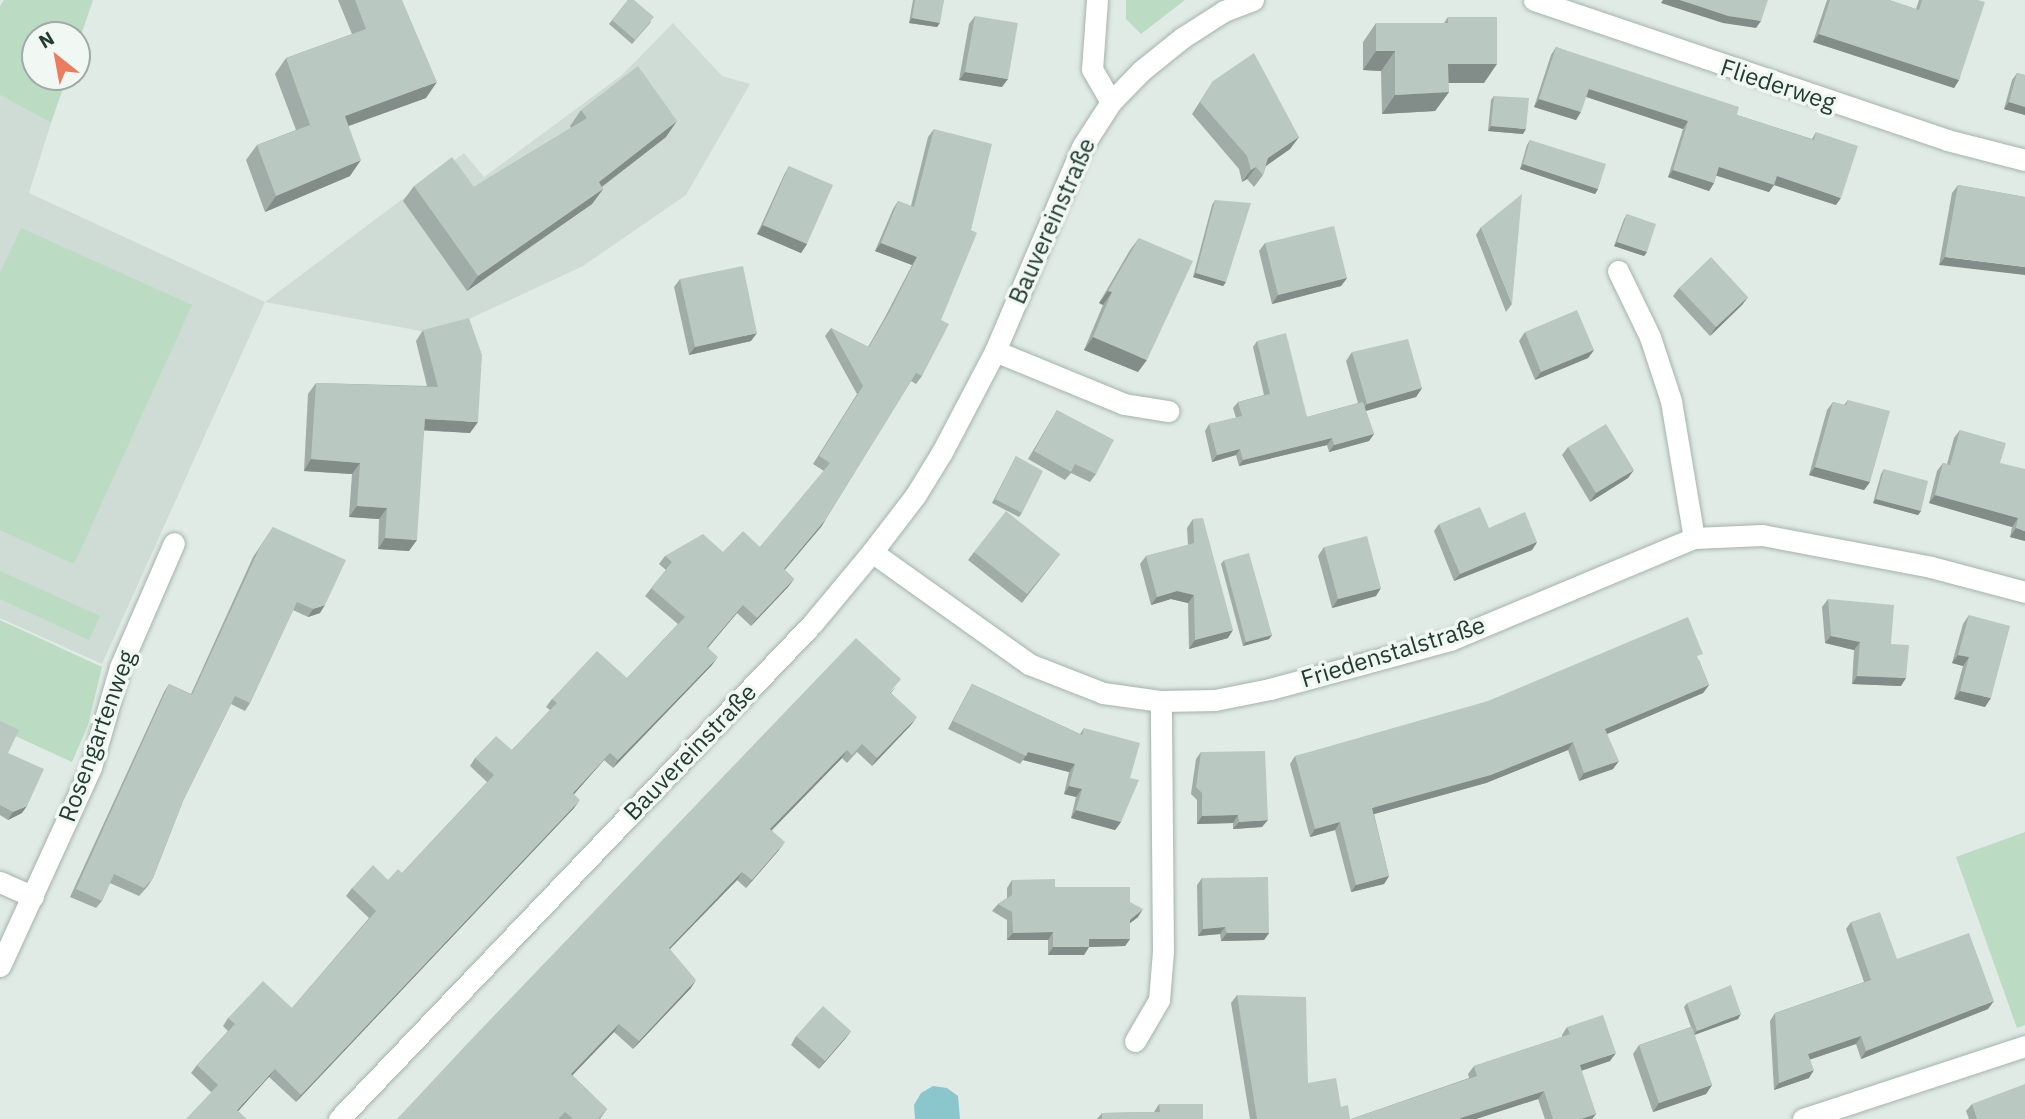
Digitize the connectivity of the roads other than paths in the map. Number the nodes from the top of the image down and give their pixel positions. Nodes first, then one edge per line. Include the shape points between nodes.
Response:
1 (1097, 0) edge
2 (1253, 0) edge
3 (1534, 0) edge
4 (1111, 102) junction
5 (2025, 160) edge
6 (1618, 271) dead end
7 (995, 351) junction
8 (1168, 411) dead end
9 (1694, 538) junction
10 (174, 542) dead end
11 (872, 552) junction
12 (2025, 592) edge
13 (1161, 701) junction
14 (0, 882) edge
15 (33, 897) junction
16 (0, 967) edge
17 (1135, 1041) dead end
18 (2025, 1046) edge
19 (339, 1119) edge
20 (1803, 1119) edge

1 - 4 street via 1092,69
2 - 4 street, Bauvereinstraße via 1224,11 1182,37
3 - 5 street, Fliederweg via 1947,141
4 - 7 street, Bauvereinstraße via 1082,147
6 - 9 street via 1650,337 1671,401
7 - 8 street via 1124,404
7 - 11 street, Bauvereinstraße via 915,496
9 - 12 street, Friedenstalstraße via 1762,535 1931,568
9 - 13 street, Friedenstalstraße via 1450,640 1270,690 1215,700
10 - 15 street, Rosengartenweg via 120,667 91,767
11 - 13 street, Friedenstalstraße via 1029,664 1103,693
11 - 19 street, Bauvereinstraße via 812,624
13 - 17 street via 1163,951 1159,1000
14 - 15 street
15 - 16 street, Rosengartenweg
18 - 20 street

